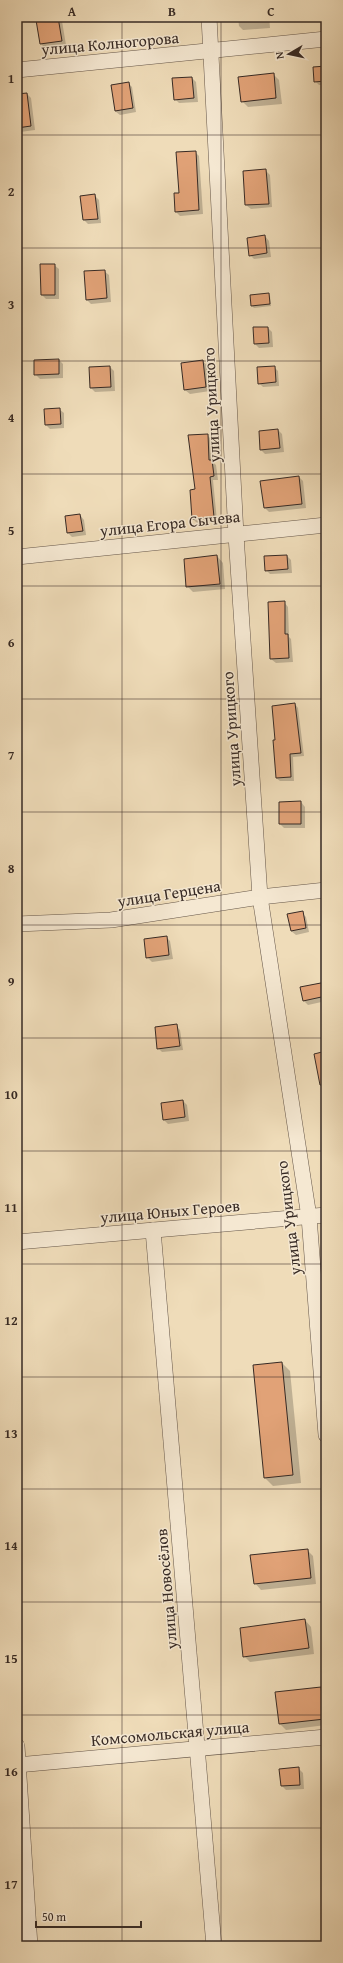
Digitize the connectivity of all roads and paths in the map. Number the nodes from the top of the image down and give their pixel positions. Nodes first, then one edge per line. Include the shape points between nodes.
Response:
1 (209, 17) edge
2 (326, 39) edge
3 (210, 51) junction
4 (17, 70) edge
5 (326, 525) edge
6 (236, 535) junction
7 (17, 556) edge
8 (326, 890) edge
9 (260, 896) junction
10 (17, 924) edge
11 (326, 1215) edge
12 (309, 1217) junction
13 (153, 1230) junction
14 (17, 1242) edge
15 (326, 1435) edge
16 (326, 1737) edge
17 (17, 1746) edge
18 (198, 1748) junction
19 (18, 1765) edge
20 (30, 1946) edge
21 (214, 1946) edge

1 - 3 street, улица Урицкого
2 - 3 street, улица Колногорова
3 - 4 street, улица Колногорова
3 - 6 street, улица Урицкого
5 - 6 street, улица Егора Сычева
6 - 7 street, улица Егора Сычева
6 - 9 street, улица Урицкого
8 - 9 street, улица Герцена
9 - 10 street, улица Герцена via 111,920
9 - 12 street, улица Урицкого
11 - 12 street, улица Юных Героев
12 - 13 street, улица Юных Героев
12 - 15 street, улица Урицкого
13 - 14 street, улица Юных Героев
13 - 18 street, улица Новосёлов
16 - 18 street, Комсомольская улица
17 - 19 street
18 - 19 street, Комсомольская улица
18 - 21 street, улица Новосёлов
19 - 20 street

